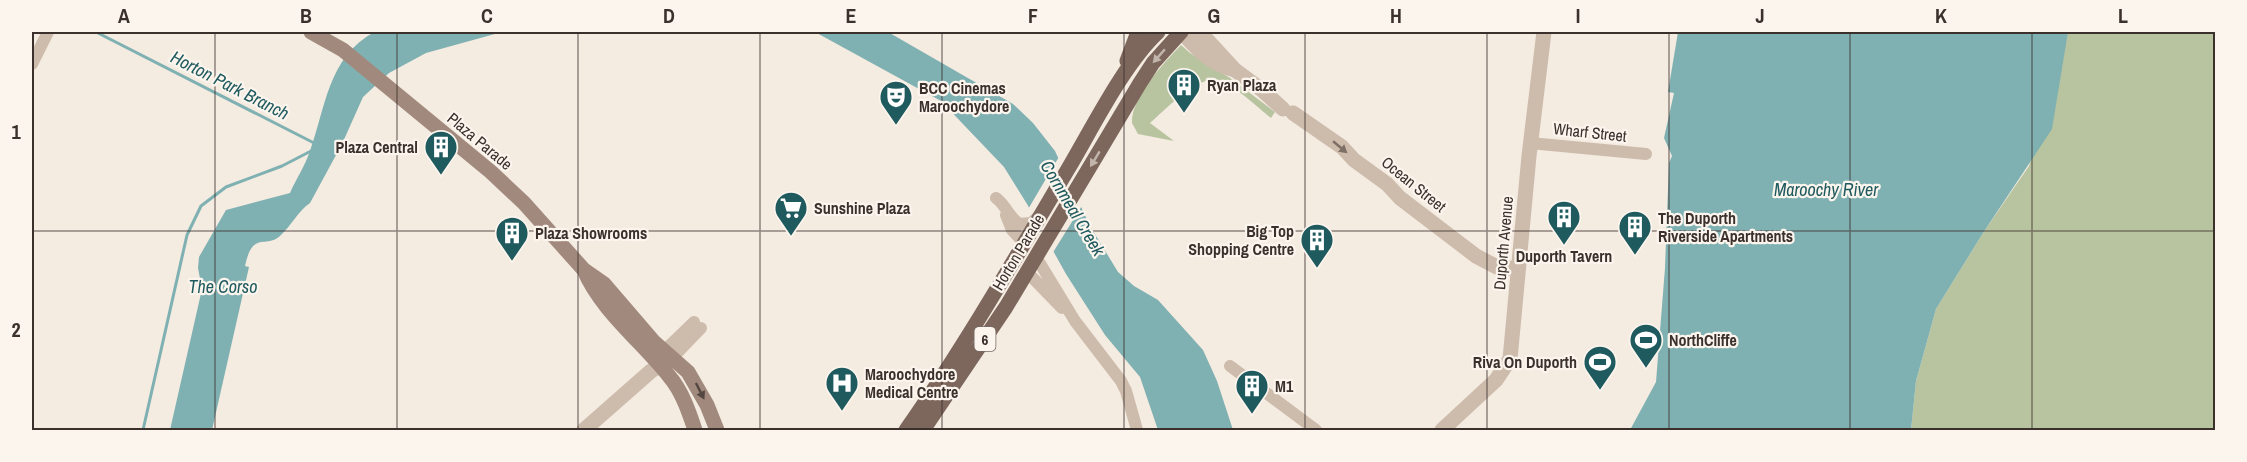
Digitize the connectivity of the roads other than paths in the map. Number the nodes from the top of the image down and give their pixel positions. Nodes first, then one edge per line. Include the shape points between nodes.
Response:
1 (48, 32) edge
2 (311, 32) edge
3 (329, 32) edge
4 (1138, 32) edge
5 (1158, 32) edge
6 (1182, 32) edge
7 (1200, 32) edge
8 (1544, 32) edge
9 (343, 50) junction
10 (32, 64) edge
11 (1235, 70) junction
12 (1119, 84) junction
13 (1112, 130) junction
14 (1088, 135) junction
15 (1530, 143) junction
16 (1646, 154) dead end
17 (1036, 220) junction
18 (1045, 242) junction
19 (1024, 243) junction
20 (1036, 257) junction
21 (1518, 269) junction
22 (1027, 272) junction
23 (1073, 319) junction
24 (698, 325) dead end
25 (661, 362) junction
26 (1230, 366) dead end
27 (584, 430) edge
28 (695, 430) edge
29 (717, 430) edge
30 (906, 430) edge
31 (923, 430) edge
32 (1137, 430) edge
33 (1316, 430) edge
34 (1442, 430) edge

1 - 10 street
2 - 9 main road, Plaza Parade
3 - 9 main road, Plaza Parade
4 - 12 main road
5 - 12 main road, Horton Parade / 6
6 - 11 street, Ocean Street via 1212,62
6 -> 13 main road, Horton Parade / 6 via 1153,63
7 - 11 street, Ocean Street
8 - 15 street, Duporth Avenue
9 - 25 main road, Plaza Parade via 524,203 584,270 604,284
11 -> 21 street, Ocean Street via 1342,147 1476,256 1497,267
12 - 14 main road, Horton Parade / 6
13 - 14 main road
13 -> 18 main road, Horton Parade / 6
14 - 17 main road, Horton Parade / 6
15 - 16 street, Wharf Street
15 - 21 street, Duporth Avenue
17 - 19 main road, Horton Parade / 6
17 - 19 street via 1018,223 1000,203 1012,230
18 - 19 main road
18 - 20 main road, Horton Parade / 6
19 - 20 main road
19 - 22 main road
19 - 30 main road, Horton Parade / 6
20 - 22 main road, Horton Parade / 6
20 - 23 street
21 - 34 street, Duporth Avenue via 1508,365
22 - 23 street
22 - 31 main road, Horton Parade / 6
23 - 32 street via 1124,386
24 - 25 street
25 - 27 street
25 - 28 main road, Plaza Parade
25 -> 29 main road, Plaza Parade via 688,372
26 - 33 street

